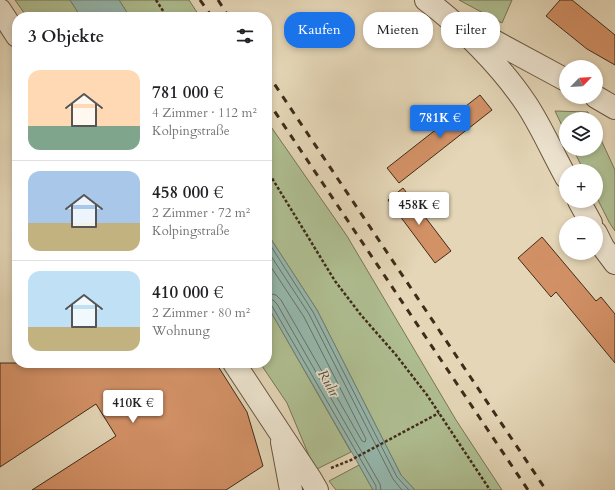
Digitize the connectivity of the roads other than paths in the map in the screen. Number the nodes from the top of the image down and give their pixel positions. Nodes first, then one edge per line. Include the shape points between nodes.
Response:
1 (426, 0) edge
2 (0, 10) edge
3 (441, 12) edge
4 (12, 28) edge
5 (500, 44) edge
6 (477, 48) edge
7 (559, 76) edge
8 (603, 101) edge
9 (615, 108) edge
10 (559, 164) edge
11 (603, 246) edge
12 (615, 263) edge
13 (237, 368) edge
14 (279, 430) junction
15 (291, 490) edge
16 (317, 490) edge

1 - 3 street
2 - 4 street
5 - 7 street
6 - 10 street via 507,78 528,106
8 - 9 street
11 - 12 street
13 - 14 street
14 - 15 street
14 - 16 street

